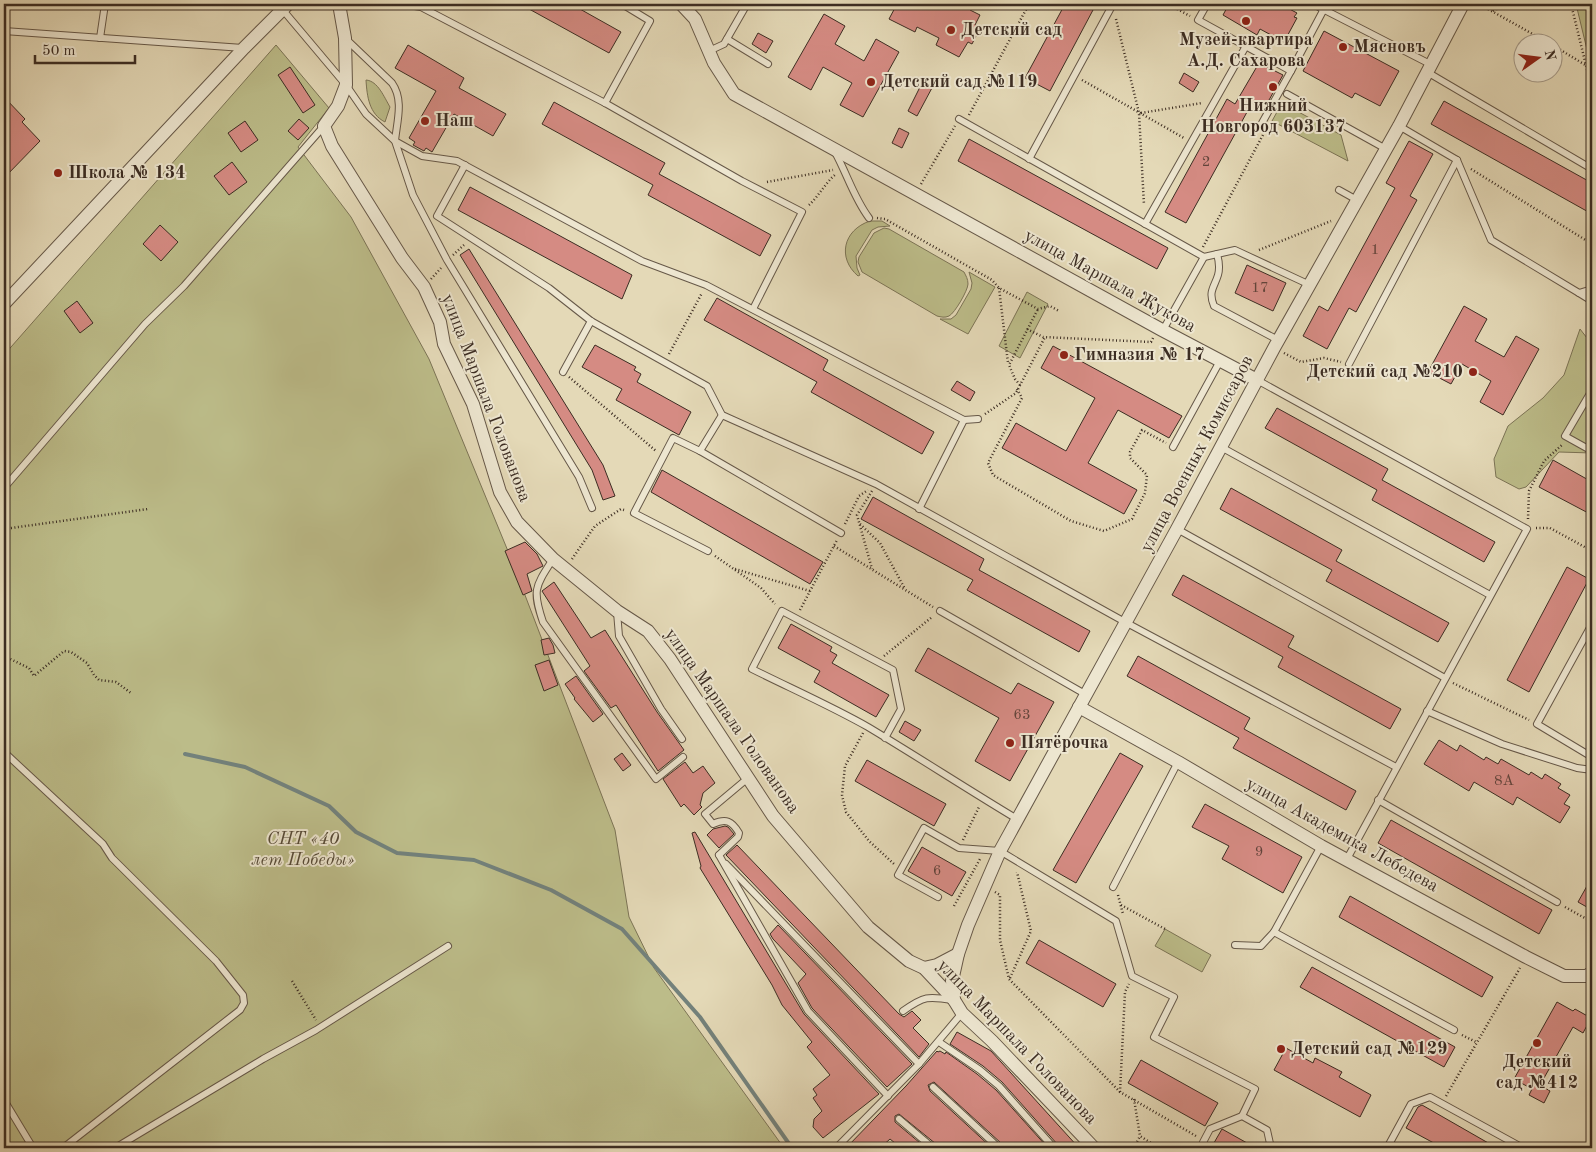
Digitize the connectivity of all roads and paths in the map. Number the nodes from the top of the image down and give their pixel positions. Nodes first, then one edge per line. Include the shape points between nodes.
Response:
1 (105, 4) edge
2 (339, 4) edge
3 (402, 4) edge
4 (622, 4) edge
5 (680, 4) edge
6 (747, 4) edge
7 (1029, 4) edge
8 (1113, 4) edge
9 (1168, 4) edge
10 (1207, 4) edge
11 (1313, 4) edge
12 (1463, 4) edge
13 (1479, 4) edge
14 (1507, 4) edge
15 (1566, 4) edge
16 (285, 6) edge
17 (1324, 9) junction
18 (1492, 11) junction
19 (1198, 20) junction
20 (4, 31) edge
21 (1529, 32) edge
22 (100, 38) junction
23 (345, 38) junction
24 (727, 39) junction
25 (1246, 46) junction
26 (244, 48) junction
27 (709, 52) junction
28 (1564, 52) edge
29 (768, 64) dead end
30 (1587, 66) junction
31 (1428, 68) junction
32 (1592, 68) edge
33 (1291, 71) junction
34 (1074, 76) junction
35 (346, 85) junction
36 (1592, 90) edge
37 (1286, 94) dead end
38 (605, 103) junction
39 (1210, 108) junction
40 (1139, 113) junction
41 (962, 121) junction
42 (1262, 123) joint
43 (324, 126) junction
44 (1399, 126) junction
45 (395, 141) junction
46 (1191, 142) junction
47 (833, 149) junction
48 (1386, 149) junction
49 (1029, 159) junction
50 (1457, 160) junction
51 (465, 165) junction
52 (844, 168) junction
53 (1592, 169) edge
54 (782, 180) dead end
55 (920, 185) dead end
56 (1339, 190) dead end
57 (1357, 200) junction
58 (802, 212) junction
59 (1350, 213) junction
60 (869, 218) joint
61 (1144, 224) junction
62 (472, 238) junction
63 (1592, 244) edge
64 (1217, 254) junction
65 (1201, 256) junction
66 (1246, 256) junction
67 (447, 260) junction
68 (706, 285) junction
69 (1310, 285) junction
70 (424, 287) junction
71 (1000, 288) junction
72 (1592, 289) edge
73 (1579, 293) junction
74 (1592, 301) edge
75 (4, 304) edge
76 (753, 309) junction
77 (1038, 309) junction
78 (1059, 311) dead end
79 (591, 321) junction
80 (1027, 329) junction
81 (1161, 329) junction
82 (1045, 337) junction
83 (1276, 344) junction
84 (1220, 361) junction
85 (664, 363) junction
86 (1349, 364) joint
87 (1009, 365) junction
88 (562, 372) joint
89 (1256, 380) junction
90 (1020, 385) junction
91 (1018, 389) junction
92 (1592, 390) edge
93 (722, 415) junction
94 (978, 418) joint
95 (964, 420) junction
96 (1570, 438) junction
97 (1173, 447) joint
98 (1221, 447) junction
99 (700, 451) junction
100 (1592, 451) edge
101 (663, 457) junction
102 (876, 484) junction
103 (4, 488) edge
104 (592, 508) dead end
105 (148, 509) dead end
106 (919, 509) junction
107 (634, 513) junction
108 (859, 524) junction
109 (4, 529) edge
110 (1177, 529) junction
111 (1527, 529) junction
112 (841, 533) junction
113 (834, 546) junction
114 (708, 551) joint
115 (1592, 551) edge
116 (553, 559) junction
117 (733, 568) junction
118 (566, 569) junction
119 (872, 570) junction
120 (905, 590) junction
121 (810, 591) junction
122 (1490, 595) junction
123 (617, 611) junction
124 (782, 611) junction
125 (940, 611) junction
126 (796, 618) junction
127 (1126, 622) junction
128 (1592, 624) edge
129 (4, 656) edge
130 (877, 661) junction
131 (1445, 678) junction
132 (131, 693) dead end
133 (1086, 694) junction
134 (1079, 707) junction
135 (1427, 711) junction
136 (1537, 724) junction
137 (866, 727) junction
138 (885, 738) junction
139 (682, 739) dead end
140 (4, 752) edge
141 (684, 757) dead end
142 (1592, 757) edge
143 (1178, 762) junction
144 (1396, 767) junction
145 (1592, 770) edge
146 (748, 778) junction
147 (983, 799) junction
148 (1378, 800) junction
149 (1017, 819) junction
150 (1321, 846) junction
151 (960, 848) junction
152 (985, 850) junction
153 (1000, 851) junction
154 (719, 855) junction
155 (1346, 859) junction
156 (1015, 861) junction
157 (900, 870) junction
158 (985, 886) junction
159 (1112, 887) dead end
160 (938, 897) dead end
161 (1557, 902) joint
162 (1121, 905) dead end
163 (954, 906) dead end
164 (1592, 922) edge
165 (1164, 929) dead end
166 (1274, 932) junction
167 (1235, 945) dead end
168 (448, 946) dead end
169 (958, 954) junction
170 (1526, 957) junction
171 (924, 968) junction
172 (1592, 972) edge
173 (1132, 976) junction
174 (1009, 979) junction
175 (292, 981) dead end
176 (954, 1000) junction
177 (903, 1011) dead end
178 (962, 1013) junction
179 (320, 1027) junction
180 (1454, 1030) joint
181 (939, 1042) junction
182 (1476, 1042) junction
183 (920, 1064) junction
184 (933, 1086) dead end
185 (1120, 1092) junction
186 (888, 1096) junction
187 (1134, 1099) junction
188 (4, 1100) edge
189 (1442, 1104) junction
190 (1242, 1116) junction
191 (899, 1119) dead end
192 (1140, 1136) junction
193 (1204, 1140) junction
194 (33, 1148) edge
195 (63, 1148) edge
196 (115, 1148) edge
197 (836, 1148) edge
198 (933, 1148) edge
199 (999, 1148) edge
200 (1054, 1148) edge
201 (1094, 1148) edge
202 (1134, 1148) edge
203 (1158, 1148) edge
204 (1200, 1148) edge
205 (1271, 1148) edge
206 (1388, 1148) edge
207 (1523, 1148) edge

1 - 22 lane
2 - 23 street
3 - 38 lane via 421,7
4 - 38 lane via 650,21
5 - 27 street, улица Маршала Жукова via 695,19
6 - 24 lane
7 - 41 path
8 - 34 lane
8 - 40 path
9 - 19 path
10 - 19 lane
11 - 17 lane
12 - 31 street, улица Военных Комиссаров
13 - 18 path
14 - 18 path
15 - 30 path via 1572,8
16 - 26 street
16 - 35 lane
17 - 31 lane
17 - 33 lane
18 - 21 path
19 - 25 lane
20 - 22 lane
22 - 26 lane
23 - 35 street
23 - 45 lane via 397,91 400,100
24 - 27 lane
24 - 29 lane
25 - 33 lane
25 - 39 lane
26 - 75 street
27 - 47 street, улица Маршала Жукова via 734,94
28 - 30 path
30 - 32 path
30 - 36 path
31 - 44 street, улица Военных Комиссаров
31 - 53 lane
33 - 42 lane
34 - 40 path
34 - 49 lane
35 - 43 street via 338,106
35 - 45 lane via 366,114
37 - 48 lane
38 - 58 lane
39 - 40 path via 1201,103
39 - 46 lane
40 - 46 path
40 - 61 path
41 - 49 lane
41 - 55 path
42 - 65 path via 1264,135
43 - 70 street, улица Маршала Голованова via 332,146 402,258
43 - 103 lane via 184,286 145,324
44 - 48 street, улица Военных Комиссаров
44 - 50 lane
45 - 51 lane via 422,156 449,159
45 - 67 lane via 413,195
46 - 61 lane
47 - 52 lane
47 - 81 street, улица Маршала Жукова
48 - 57 street, улица Военных Комиссаров
49 - 61 lane
50 - 63 path
50 - 73 lane via 1490,240
50 - 86 lane
51 - 62 lane via 437,216
51 - 68 lane via 642,260
52 - 54 path
52 - 58 path via 829,180 820,195
52 - 60 lane via 860,206
56 - 57 lane
57 - 59 street, улица Военных Комиссаров
58 - 76 lane
59 - 66 path
59 - 69 street, улица Военных Комиссаров
60 - 71 path via 885,219 992,280
61 - 65 lane
62 - 67 path
62 - 79 lane via 549,288
64 - 65 lane
64 - 66 lane via 1235,250
64 - 83 lane via 1219,274 1211,291 1214,306
65 - 81 lane
66 - 69 lane
67 - 70 path
67 - 104 lane via 579,477
68 - 76 lane
68 - 85 path
69 - 83 street, улица Военных Комиссаров
70 - 116 street, улица Маршала Голованова via 440,322 444,344 473,404 500,492 517,522
71 - 77 path
71 - 87 path
72 - 73 lane
73 - 74 lane
76 - 95 lane
77 - 78 path via 1050,306
77 - 80 path
79 - 85 lane
79 - 88 lane
80 - 82 path
80 - 87 path
81 - 82 path via 1151,342
81 - 84 street, улица Маршала Жукова
82 - 90 path
83 - 86 path via 1301,362 1324,358
83 - 89 street, улица Военных Комиссаров
84 - 89 street, улица Маршала Жукова
84 - 97 lane
85 - 93 lane via 707,386
87 - 90 path
88 - 101 path
89 - 98 street, улица Военных Комиссаров
89 - 111 lane, улица Маршала Жукова
90 - 91 path
91 - 94 path
91 - 97 path via 1022,398 988,463 993,476 1071,522 1104,531 1132,519 1145,493 1147,474 1130,458 1140,433 1142,430
92 - 96 lane via 1565,436
93 - 99 lane
93 - 102 lane
94 - 95 lane
95 - 106 lane
96 - 100 lane
96 - 111 path via 1544,461 1529,491
98 - 110 street, улица Военных Комиссаров
98 - 122 lane
99 - 101 lane via 673,438
99 - 112 lane
101 - 107 lane
102 - 106 lane
102 - 108 path via 857,515
102 - 112 path via 858,496
105 - 109 path
106 - 127 lane
107 - 114 lane
107 - 118 path via 621,509 595,526
108 - 119 path
108 - 120 path via 880,543
110 - 127 street, улица Военных Комиссаров
110 - 131 lane
111 - 115 path via 1550,528
111 - 122 lane
112 - 113 path
113 - 119 path
113 - 121 path
114 - 117 path
116 - 118 street, улица Маршала Голованова
116 - 141 lane via 536,586 543,622 656,779
117 - 121 path
117 - 124 path via 761,588
118 - 123 street, улица Маршала Голованова
119 - 120 path
120 - 125 path
121 - 126 path
122 - 131 lane
123 - 139 lane via 618,636
123 - 146 street, улица Маршала Голованова via 654,638
124 - 126 lane
124 - 137 lane via 752,669
125 - 130 path
125 - 133 lane
126 - 130 lane
127 - 133 street, улица Военных Комиссаров
127 - 144 lane
128 - 136 lane
129 - 132 path via 29,668 34,676 64,652 71,652 87,663 99,680 116,682
130 - 138 lane via 893,670 901,709
131 - 135 lane
131 - 136 path
133 - 134 street, улица Военных Комиссаров
134 - 143 street, улица Академика Лебедева
134 - 149 street, улица Военных Комиссаров
135 - 144 lane
135 - 145 lane via 1502,744
136 - 142 lane
137 - 138 lane
137 - 157 path via 844,766 842,795 846,812 869,841
138 - 147 lane
140 - 195 lane via 103,844 112,858 216,961 243,995 244,1003 240,1010
143 - 150 street, улица Академика Лебедева
143 - 159 lane
144 - 148 lane
146 - 154 lane via 705,814 713,824 730,821 739,833 738,838
146 - 171 street, улица Маршала Голованова via 773,816 868,927 909,962
147 - 149 lane
147 - 151 path
148 - 155 lane
148 - 161 lane
149 - 153 street, улица Военных Комиссаров
150 - 155 street, улица Академика Лебедева
150 - 166 lane
151 - 152 lane
151 - 157 lane via 924,828
152 - 153 lane
152 - 163 path
153 - 156 lane
153 - 158 street, улица Военных Комиссаров
154 - 183 lane
154 - 186 lane via 808,1011
155 - 170 street, улица Академика Лебедева
156 - 173 lane via 1116,922
156 - 174 path via 1031,930
157 - 160 lane via 898,874
158 - 169 street, улица Военных Комиссаров
158 - 174 path via 1000,895 1000,940
161 - 164 path
162 - 165 path
166 - 167 lane via 1261,946
166 - 180 lane
168 - 179 lane
169 - 171 street
169 - 176 street, улица Военных Комиссаров via 952,981
170 - 172 street, улица Академика Лебедева via 1564,976 1587,976
170 - 182 path
171 - 176 street, улица Маршала Голованова
173 - 185 path via 1125,992
173 - 190 lane via 1174,997 1154,1038 1255,1089
174 - 185 path
175 - 179 path
176 - 177 lane via 932,996 918,1000
176 - 178 street, улица Маршала Голованова
178 - 181 lane
178 - 201 street, улица Маршала Голованова
179 - 196 lane
180 - 182 path
181 - 183 lane
181 - 200 lane via 999,1086
182 - 189 path
183 - 186 lane
184 - 199 lane
185 - 187 path
186 - 197 lane
187 - 192 path
187 - 193 path
188 - 194 lane
189 - 206 lane via 1430,1097 1411,1104
189 - 207 lane
190 - 193 lane via 1210,1130
190 - 205 lane via 1267,1130
191 - 198 lane
192 - 202 path
192 - 203 path
193 - 204 lane

